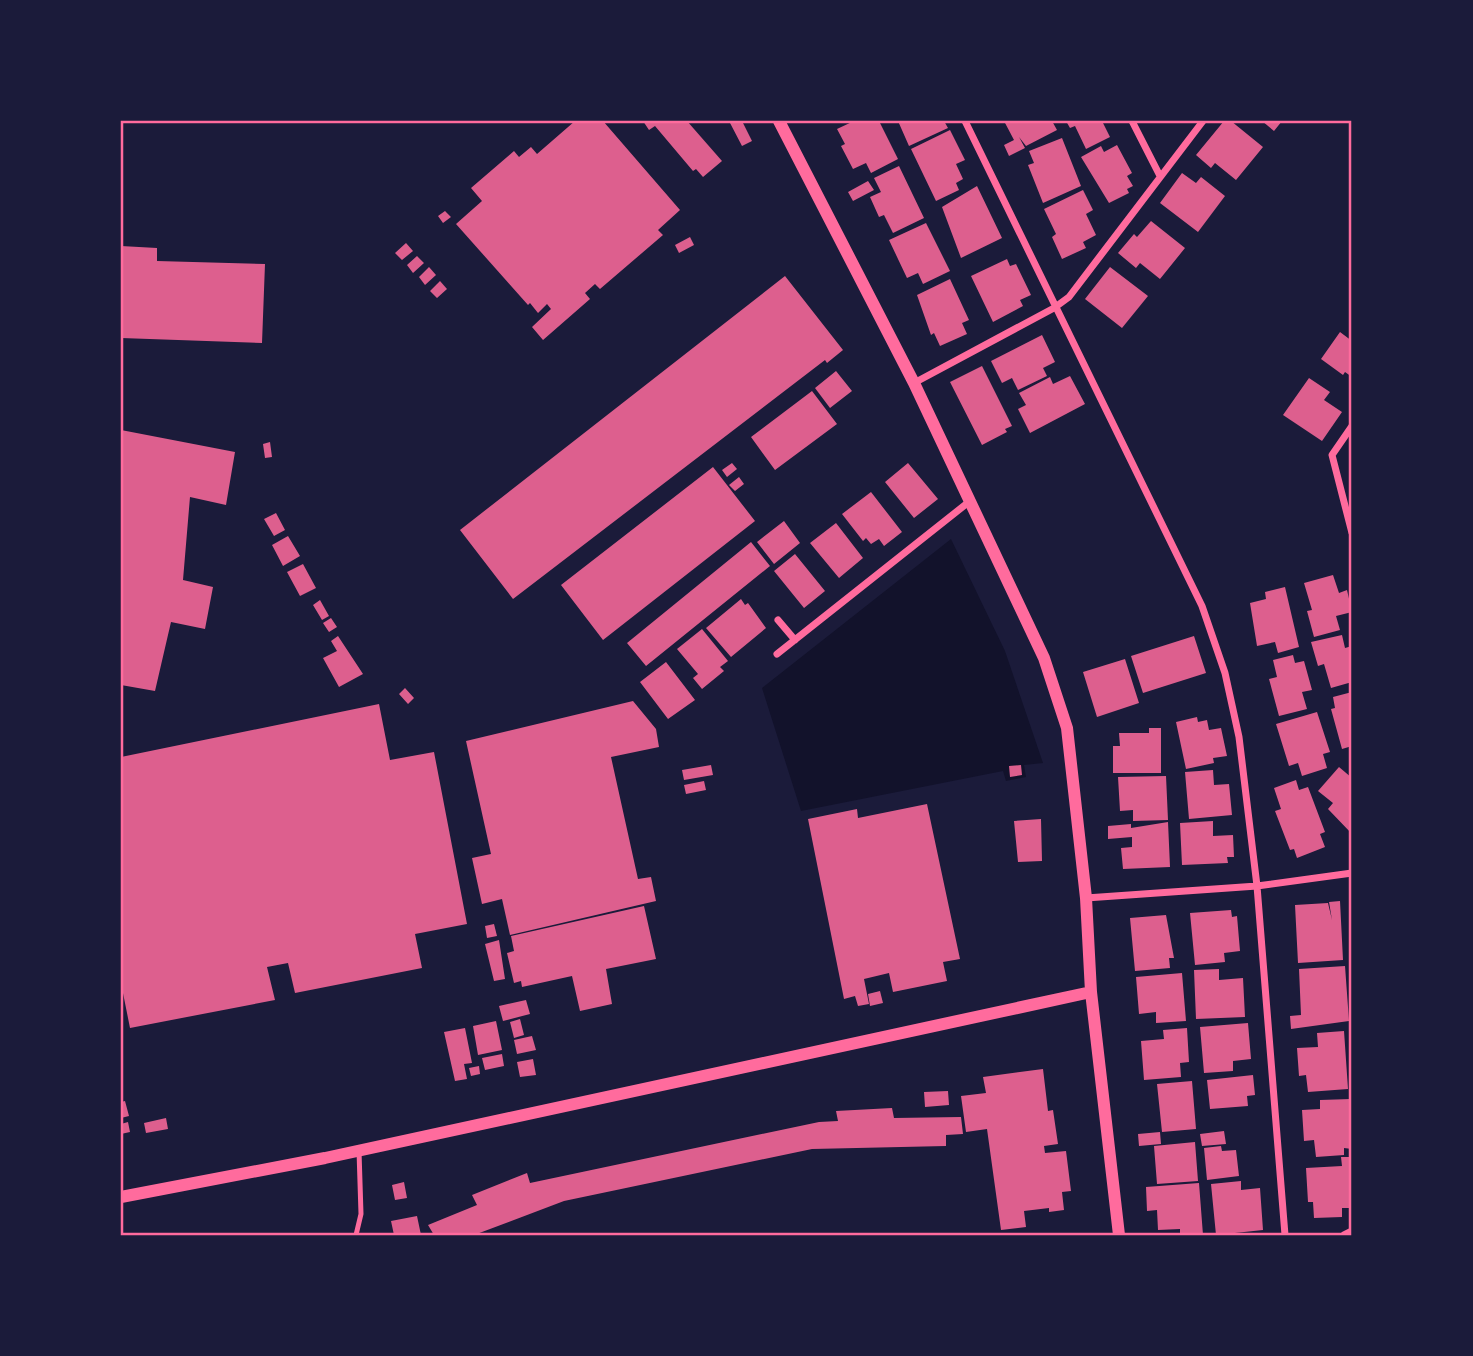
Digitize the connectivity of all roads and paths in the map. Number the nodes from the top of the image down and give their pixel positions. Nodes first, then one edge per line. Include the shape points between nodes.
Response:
1 (779, 121) edge
2 (965, 121) edge
3 (1132, 121) edge
4 (1203, 121) edge
5 (1160, 176) junction
6 (1055, 308) junction
7 (914, 383) junction
8 (1352, 426) edge
9 (970, 501) junction
10 (1352, 533) edge
11 (778, 620) dead end
12 (795, 640) junction
13 (777, 654) dead end
14 (1352, 873) edge
15 (1257, 886) junction
16 (1086, 898) junction
17 (1091, 992) junction
18 (359, 1151) junction
19 (121, 1197) edge
20 (1352, 1231) edge
21 (356, 1235) edge
22 (1119, 1235) edge
23 (1285, 1235) edge
24 (1344, 1235) edge

1 - 7 street
2 - 6 street
3 - 5 street
4 - 5 street
5 - 6 street via 1069,297
6 - 7 street
6 - 15 street via 1202,606 1225,673 1239,737
7 - 9 street
8 - 10 street via 1332,455
9 - 12 street
9 - 16 street via 1044,658 1067,728
11 - 12 street
12 - 13 street
14 - 15 street
15 - 16 street
15 - 23 street
16 - 17 street
17 - 18 street
17 - 22 street
18 - 19 street
18 - 21 lane
20 - 24 street

